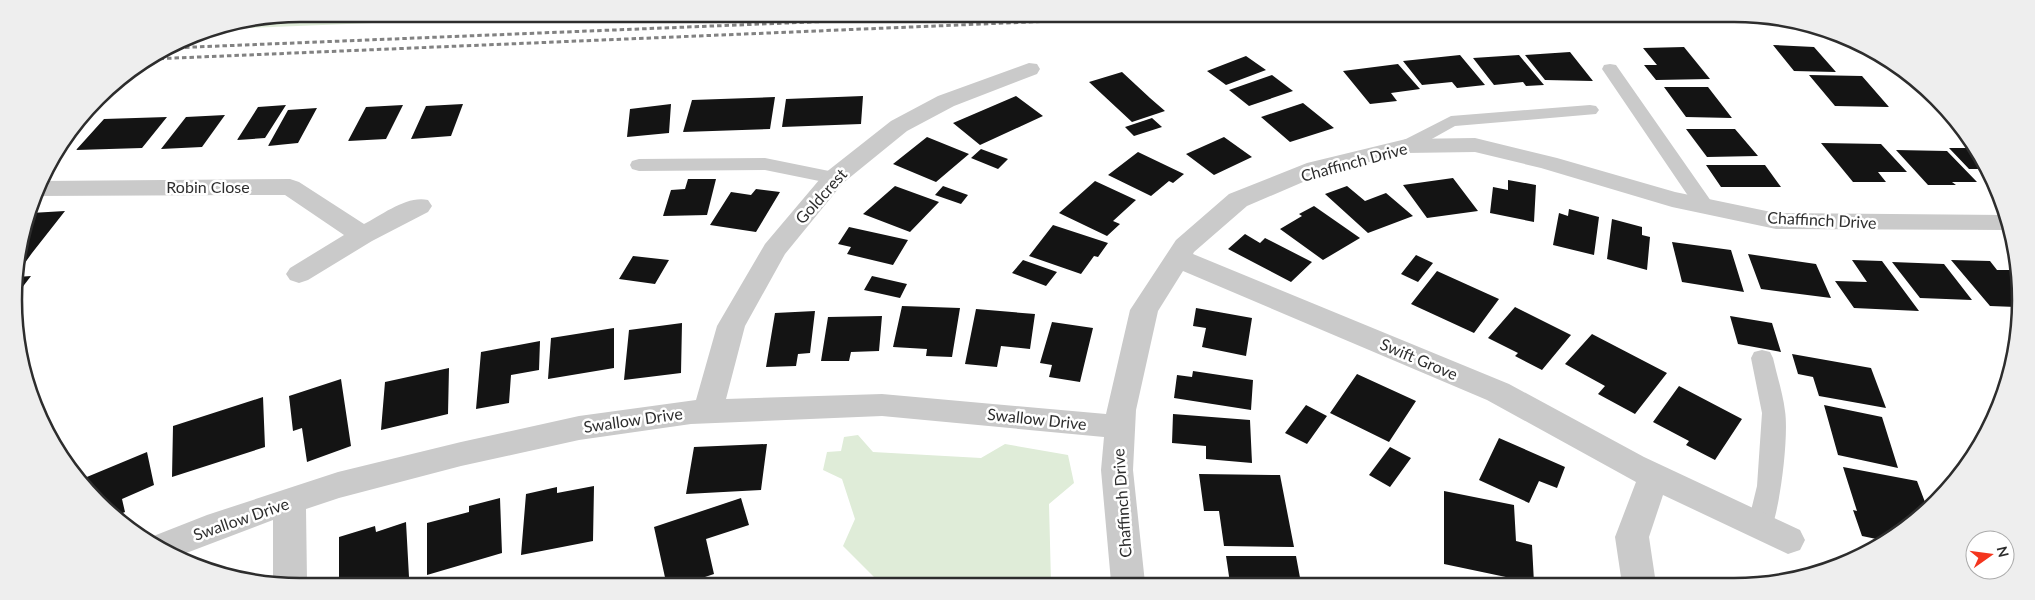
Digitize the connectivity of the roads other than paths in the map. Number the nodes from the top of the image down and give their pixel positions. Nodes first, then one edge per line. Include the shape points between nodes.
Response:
1 (1029, 69) dead end
2 (1610, 69) dead end
3 (1590, 110) dead end
4 (1406, 146) junction
5 (639, 165) dead end
6 (834, 178) junction
7 (46, 189) edge
8 (1704, 205) junction
9 (419, 206) dead end
10 (2001, 222) edge
11 (363, 235) junction
12 (1177, 258) junction
13 (299, 274) dead end
14 (1762, 358) dead end
15 (708, 412) junction
16 (1119, 427) junction
17 (1654, 476) junction
18 (290, 501) junction
19 (1760, 527) junction
20 (1788, 540) dead end
21 (169, 545) edge
22 (290, 577) edge
23 (1128, 578) edge
24 (1638, 578) edge

1 - 6 street, Goldcrest via 946,100 899,126
2 - 8 lane
3 - 4 lane via 1451,121
4 - 8 street, Chaffinch Drive via 1475,145
4 - 12 street, Chaffinch Drive via 1316,168 1238,200 1185,246
5 - 6 lane via 765,164
6 - 15 street, Goldcrest via 774,250 731,326
7 - 11 street, Robin Close via 290,186
8 - 10 street, Chaffinch Drive via 1776,221
9 - 11 street
11 - 13 street
12 - 16 street, Chaffinch Drive via 1144,310
12 - 17 street, Swift Grove via 1498,392
14 - 19 lane via 1774,413 1769,486
15 - 16 street, Swallow Drive via 882,406
15 - 18 street, Swallow Drive via 579,428 376,476
16 - 23 street, Chaffinch Drive via 1117,470
17 - 19 street, Swift Grove
17 - 24 street via 1632,537
18 - 21 street, Swallow Drive
18 - 22 street
19 - 20 street, Swift Grove

